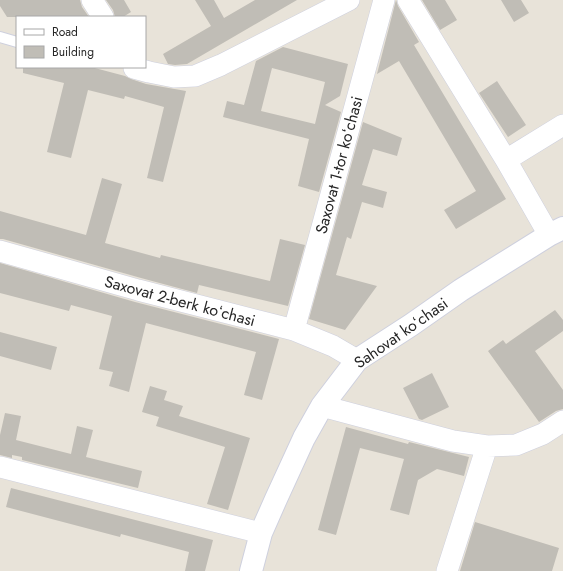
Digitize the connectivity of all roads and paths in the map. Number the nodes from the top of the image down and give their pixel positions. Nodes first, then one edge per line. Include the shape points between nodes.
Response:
1 (92, 0) edge
2 (349, 0) edge
3 (384, 0) edge
4 (408, 0) edge
5 (101, 16) edge
6 (0, 37) edge
7 (16, 42) edge
8 (135, 68) edge
9 (563, 125) edge
10 (506, 160) junction
11 (556, 231) edge
12 (0, 252) edge
13 (294, 330) junction
14 (357, 360) junction
15 (322, 406) junction
16 (563, 421) edge
17 (487, 446) junction
18 (0, 467) edge
19 (262, 533) junction
20 (251, 571) edge
21 (447, 571) edge

1 - 5 street
2 - 8 street via 195,76 174,77
3 - 13 street, Saxovat 1-tor koʻchasi
4 - 10 street
6 - 7 lane
9 - 10 street
10 - 11 street
11 - 14 street, Sahovat koʻchasi via 461,290
12 - 13 street, Saxovat 2-berk koʻchasi
13 - 14 street, Saxovat 2-berk koʻchasi via 333,346
14 - 15 street, Sahovat koʻchasi
15 - 17 street via 453,441
15 - 19 street, Sahovat koʻchasi via 304,438
16 - 17 street via 543,434 516,445
17 - 21 street
18 - 19 street
19 - 20 street, Sahovat koʻchasi

